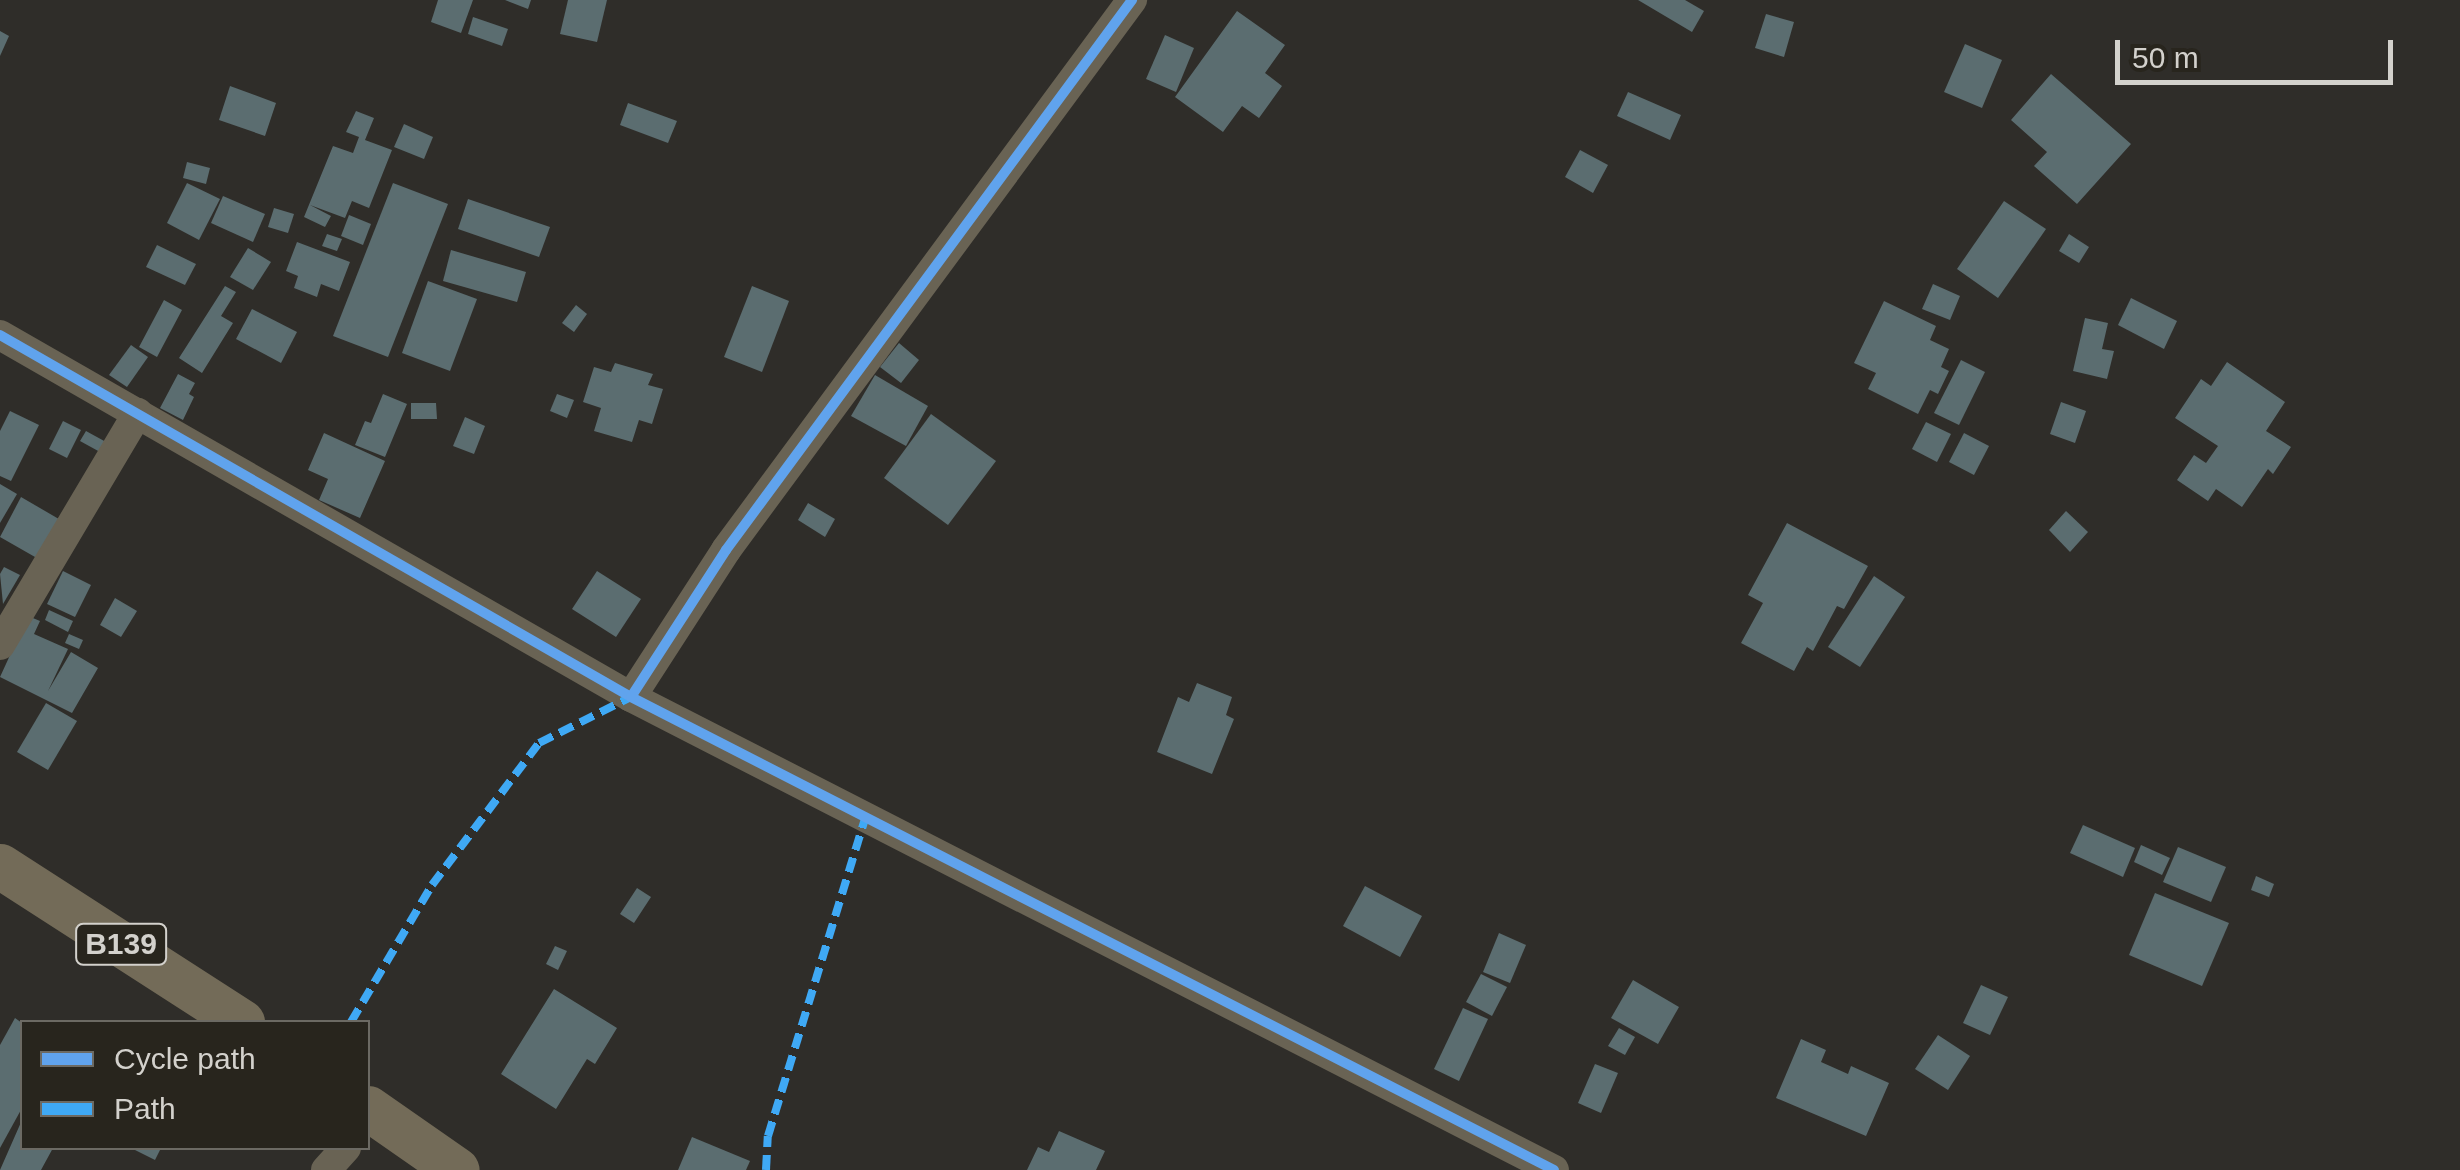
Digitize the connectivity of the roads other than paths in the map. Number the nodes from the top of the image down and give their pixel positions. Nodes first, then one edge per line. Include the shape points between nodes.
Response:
1 (1132, 0) edge
2 (0, 334) edge
3 (138, 413) junction
4 (0, 645) edge
5 (631, 698) junction
6 (0, 866) edge
7 (239, 1020) edge
8 (370, 1114) edge
9 (344, 1150) edge
10 (326, 1170) edge
11 (457, 1170) edge
12 (1554, 1170) edge

1 - 5 street via 726,550
2 - 3 street
3 - 4 street
3 - 5 street
5 - 12 street
6 - 7 main road, B139
8 - 11 main road
9 - 10 street

